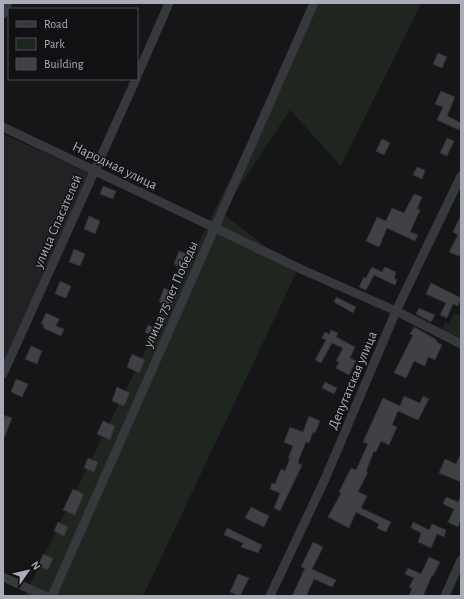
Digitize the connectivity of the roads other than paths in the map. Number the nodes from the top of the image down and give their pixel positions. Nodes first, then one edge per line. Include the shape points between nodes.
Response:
1 (8, 3) edge
2 (169, 3) edge
3 (314, 3) edge
4 (3, 14) edge
5 (138, 74) edge
6 (136, 80) edge
7 (3, 127) edge
8 (95, 171) junction
9 (461, 176) edge
10 (214, 228) junction
11 (396, 311) junction
12 (461, 344) edge
13 (3, 374) edge
14 (461, 560) edge
15 (3, 578) edge
16 (45, 596) edge
17 (52, 596) edge
18 (270, 596) edge
19 (445, 596) edge

1 - 4 street
2 - 5 street
3 - 10 street, улица 75 лет Победы
6 - 8 street, улица Спасателей
7 - 8 street, Народная улица
8 - 10 street, Народная улица
8 - 13 street, улица Спасателей
9 - 11 street, Депутатская улица
10 - 11 street, Народная улица
10 - 17 street, улица 75 лет Победы
11 - 12 street, Народная улица
11 - 18 street, Депутатская улица via 325,479
14 - 19 street
15 - 16 street

